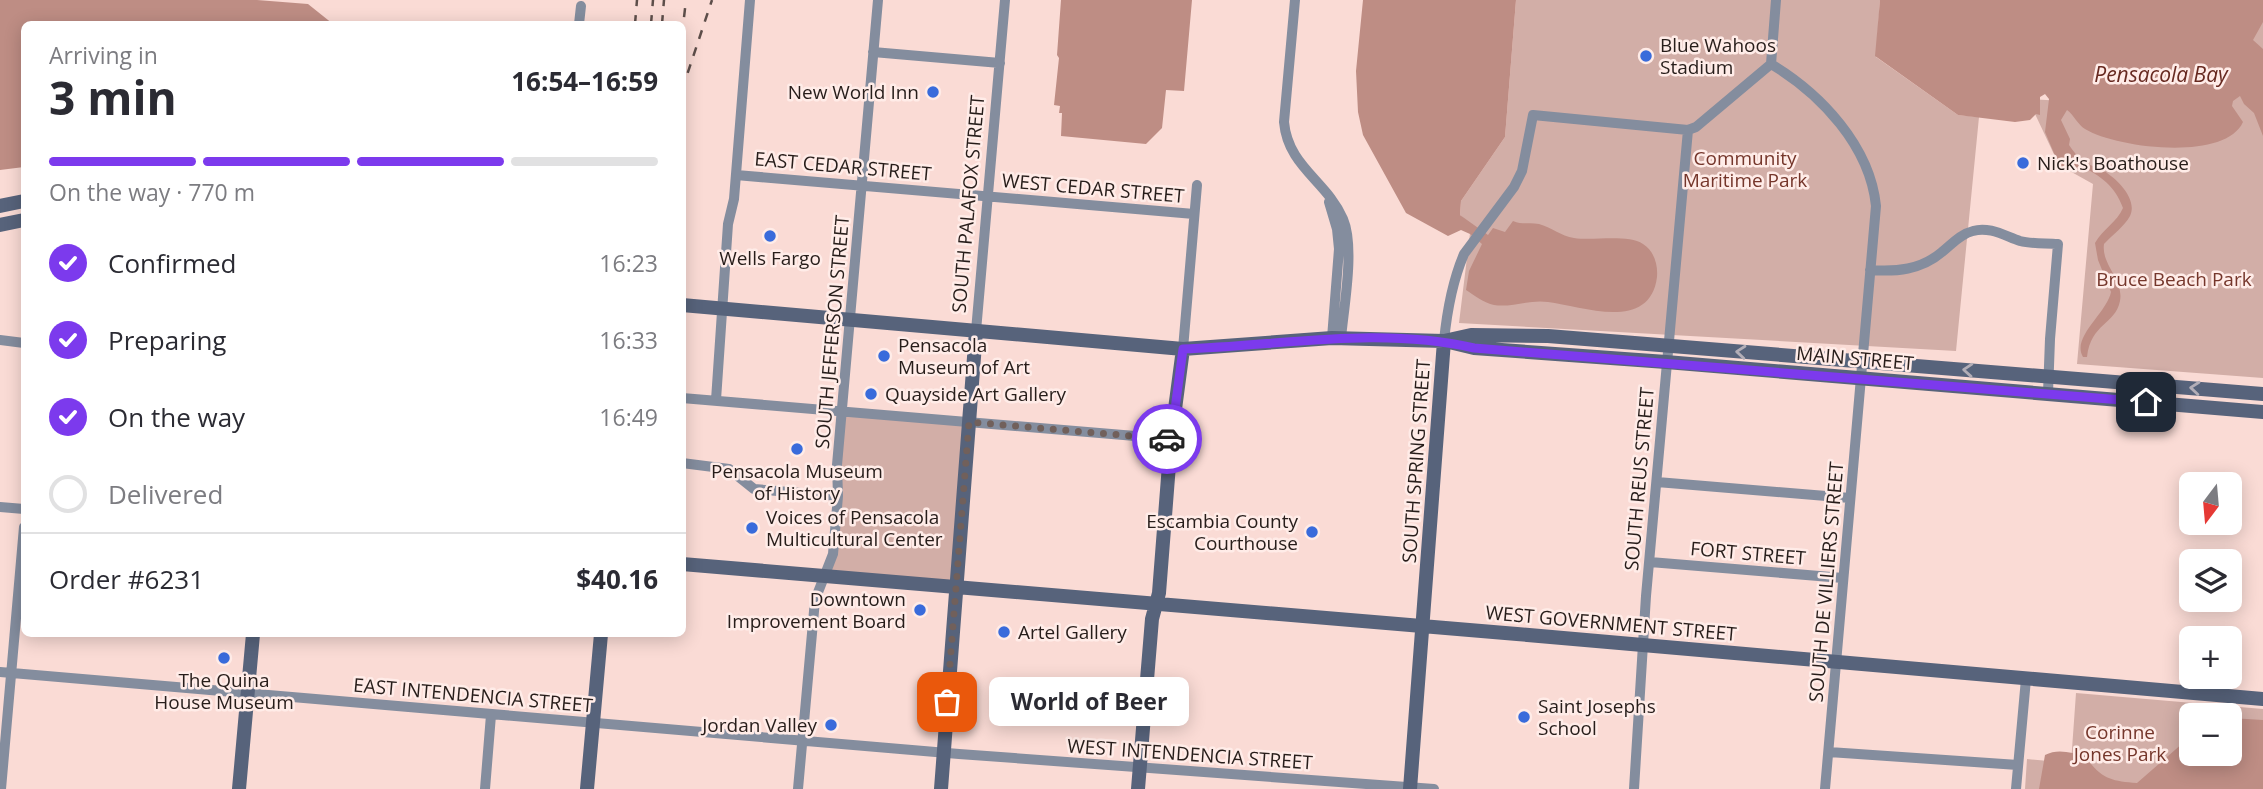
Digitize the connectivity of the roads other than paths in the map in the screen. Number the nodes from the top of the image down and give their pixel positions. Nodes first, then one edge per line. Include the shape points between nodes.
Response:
1 (750, 0) edge
2 (878, 0) edge
3 (1005, 0) edge
4 (1295, 0) edge
5 (1776, 0) edge
6 (581, 6) dead end
7 (579, 21) edge
8 (873, 52) junction
9 (1000, 63) junction
10 (1771, 64) junction
11 (1688, 130) junction
12 (736, 175) junction
13 (862, 185) junction
14 (1197, 185) dead end
15 (988, 196) junction
16 (21, 202) edge
17 (0, 205) edge
18 (1194, 214) junction
19 (21, 221) edge
20 (0, 225) edge
21 (1870, 270) junction
22 (686, 305) edge
23 (723, 308) junction
24 (851, 320) junction
25 (976, 331) junction
26 (1336, 338) junction
27 (0, 340) edge
28 (1444, 341) junction
29 (21, 343) edge
30 (1668, 346) junction
31 (1183, 349) junction
32 (1666, 362) junction
33 (1862, 362) junction
34 (2048, 376) junction
35 (1861, 378) junction
36 (2048, 393) junction
37 (2263, 394) edge
38 (686, 398) edge
39 (716, 400) junction
40 (843, 411) junction
41 (2263, 412) edge
42 (969, 422) junction
43 (1171, 439) junction
44 (686, 463) edge
45 (1657, 482) junction
46 (838, 496) junction
47 (1850, 498) junction
48 (0, 507) edge
49 (21, 509) edge
50 (21, 551) edge
51 (1650, 562) junction
52 (686, 564) edge
53 (824, 576) junction
54 (1843, 578) junction
55 (955, 587) junction
56 (1156, 605) junction
57 (1423, 626) junction
58 (253, 637) edge
59 (601, 637) edge
60 (1643, 646) junction
61 (1836, 663) junction
62 (6, 672) edge
63 (2025, 679) junction
64 (247, 694) junction
65 (2263, 699) edge
66 (491, 715) junction
67 (593, 723) junction
68 (802, 740) junction
69 (943, 752) junction
70 (1829, 752) junction
71 (2018, 765) junction
72 (1139, 768) junction
73 (1410, 788) edge
74 (1, 789) edge
75 (239, 789) edge
76 (485, 789) edge
77 (587, 789) edge
78 (798, 789) edge
79 (941, 789) edge
80 (1138, 789) edge
81 (1434, 789) edge
82 (1634, 789) edge
83 (1825, 789) edge
84 (2016, 789) edge

1 - 12 street
2 - 8 street, SOUTH JEFFERSON STREET
3 - 9 street, SOUTH PALAFOX STREET
4 - 26 street via 1285,135 1294,156 1341,215 1343,255
5 - 10 street
6 - 7 street
8 - 9 street
8 - 13 street, SOUTH JEFFERSON STREET
9 - 15 street, SOUTH PALAFOX STREET
10 - 11 street
10 - 21 street, SOUTH DE VILLIERS STREET via 1811,92 1863,156 1876,206
11 - 28 street, SOUTH SPRING STREET via 1533,116 1530,142 1514,187 1464,254 1447,311
11 - 30 street, SOUTH REUS STREET
12 - 13 street, EAST CEDAR STREET
12 - 23 street
13 - 15 street, EAST CEDAR STREET
13 - 24 street, SOUTH JEFFERSON STREET
14 - 18 street
15 - 18 street, WEST CEDAR STREET
15 - 25 street, SOUTH PALAFOX STREET
16 - 17 main road
18 - 31 street
19 - 20 main road
21 - 33 street, SOUTH DE VILLIERS STREET
21 - 34 street via 1893,272 1922,264 1973,230 2058,244
22 - 23 main road
23 - 24 main road
23 - 39 street
24 - 25 main road
24 - 40 street, SOUTH JEFFERSON STREET
25 - 31 main road
25 - 42 main road, SOUTH PALAFOX STREET
26 - 28 main road
26 - 31 main road
27 - 29 street
28 - 30 main road via 1471,335 1548,336
28 - 32 main road, MAIN STREET via 1474,348
28 - 57 main road, SOUTH SPRING STREET
30 - 32 street, SOUTH REUS STREET
33 -> 30 main road
31 - 43 main road
32 - 35 main road, MAIN STREET
32 - 45 street, SOUTH REUS STREET
34 -> 33 main road
33 - 35 street, SOUTH DE VILLIERS STREET
34 - 36 street
37 -> 34 main road
35 - 36 main road, MAIN STREET
35 - 47 street, SOUTH DE VILLIERS STREET
36 - 41 main road, MAIN STREET
38 - 39 street
39 - 40 street
40 - 42 street
40 - 46 street, SOUTH JEFFERSON STREET
42 - 43 street
42 - 55 main road, SOUTH PALAFOX STREET
43 - 56 main road
44 - 46 street via 724,467 754,489
45 - 47 street
45 - 51 street, SOUTH REUS STREET
46 - 53 street, SOUTH JEFFERSON STREET via 833,554
47 - 54 street, SOUTH DE VILLIERS STREET
48 - 49 street
50 - 62 street
51 - 54 street, FORT STREET
51 - 60 street, SOUTH REUS STREET
52 - 53 main road, WEST GOVERNMENT STREET
53 - 55 main road, WEST GOVERNMENT STREET
53 - 68 street, SOUTH JEFFERSON STREET via 815,600
54 - 61 street, SOUTH DE VILLIERS STREET
55 - 56 main road, WEST GOVERNMENT STREET
55 - 69 main road, SOUTH PALAFOX STREET
56 - 57 main road, WEST GOVERNMENT STREET
56 - 72 main road
57 - 60 main road, WEST GOVERNMENT STREET
57 - 73 main road, SOUTH SPRING STREET
58 - 64 main road
59 - 67 main road
60 - 61 main road, WEST GOVERNMENT STREET
60 - 82 street, SOUTH REUS STREET
61 - 63 main road, WEST GOVERNMENT STREET
61 - 70 street, SOUTH DE VILLIERS STREET
62 - 64 street, EAST INTENDENCIA STREET
62 - 74 street
63 - 65 main road, WEST GOVERNMENT STREET
63 - 71 street
64 - 66 street, EAST INTENDENCIA STREET
64 - 75 main road
66 - 67 street, EAST INTENDENCIA STREET
66 - 76 street
67 - 68 street, EAST INTENDENCIA STREET
67 - 77 main road
68 - 69 street, EAST INTENDENCIA STREET
68 - 78 street, SOUTH JEFFERSON STREET
69 - 72 street, WEST INTENDENCIA STREET
69 - 79 main road, SOUTH PALAFOX STREET
70 - 71 street
70 - 83 street, SOUTH DE VILLIERS STREET
71 - 84 street
72 - 73 street, WEST INTENDENCIA STREET
72 - 80 main road
73 - 81 street, WEST INTENDENCIA STREET

